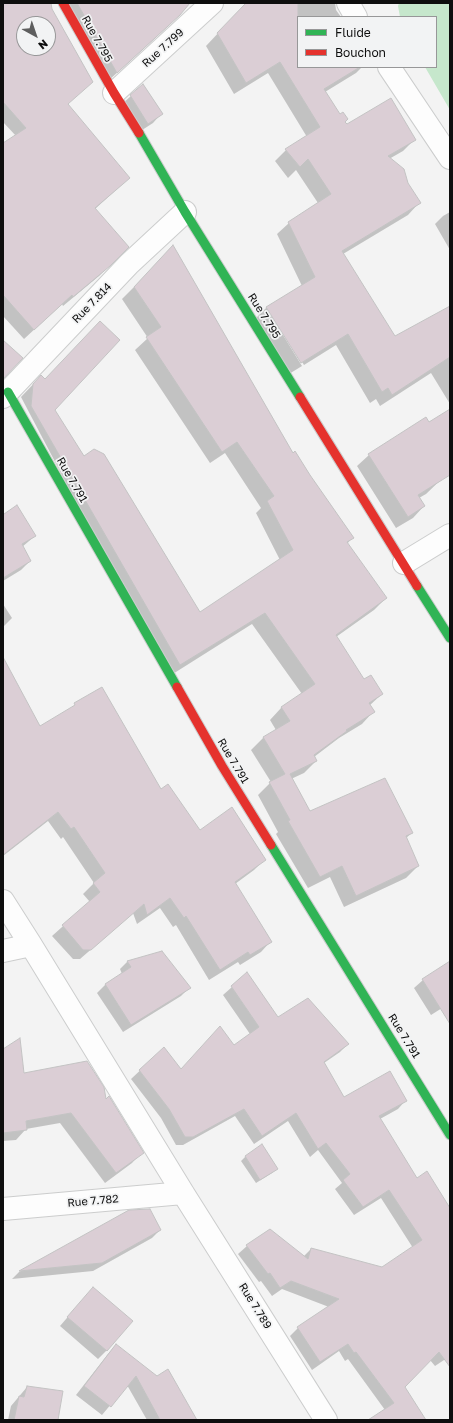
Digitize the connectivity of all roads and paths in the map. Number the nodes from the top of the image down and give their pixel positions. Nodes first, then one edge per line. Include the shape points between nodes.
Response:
1 (63, 3) edge
2 (212, 3) edge
3 (348, 3) edge
4 (355, 16) edge
5 (390, 68) edge
6 (114, 93) junction
7 (450, 158) edge
8 (185, 212) junction
9 (5, 395) edge
10 (450, 535) edge
11 (404, 563) junction
12 (450, 638) edge
13 (3, 901) edge
14 (31, 945) junction
15 (3, 951) edge
16 (450, 1136) edge
17 (183, 1193) junction
18 (3, 1209) edge
19 (326, 1420) edge

1 - 6 street, Rue 7.795
2 - 6 street, Rue 7.799
3 - 4 street
5 - 7 street
6 - 8 street, Rue 7.795
8 - 9 street, Rue 7.814 via 129,264
8 - 11 street, Rue 7.795
9 - 16 street, Rue 7.791 via 222,766
10 - 11 street
11 - 12 street, Rue 7.795
13 - 14 street
14 - 15 street
14 - 17 street, Rue 7.789
17 - 18 street, Rue 7.782
17 - 19 street, Rue 7.789

